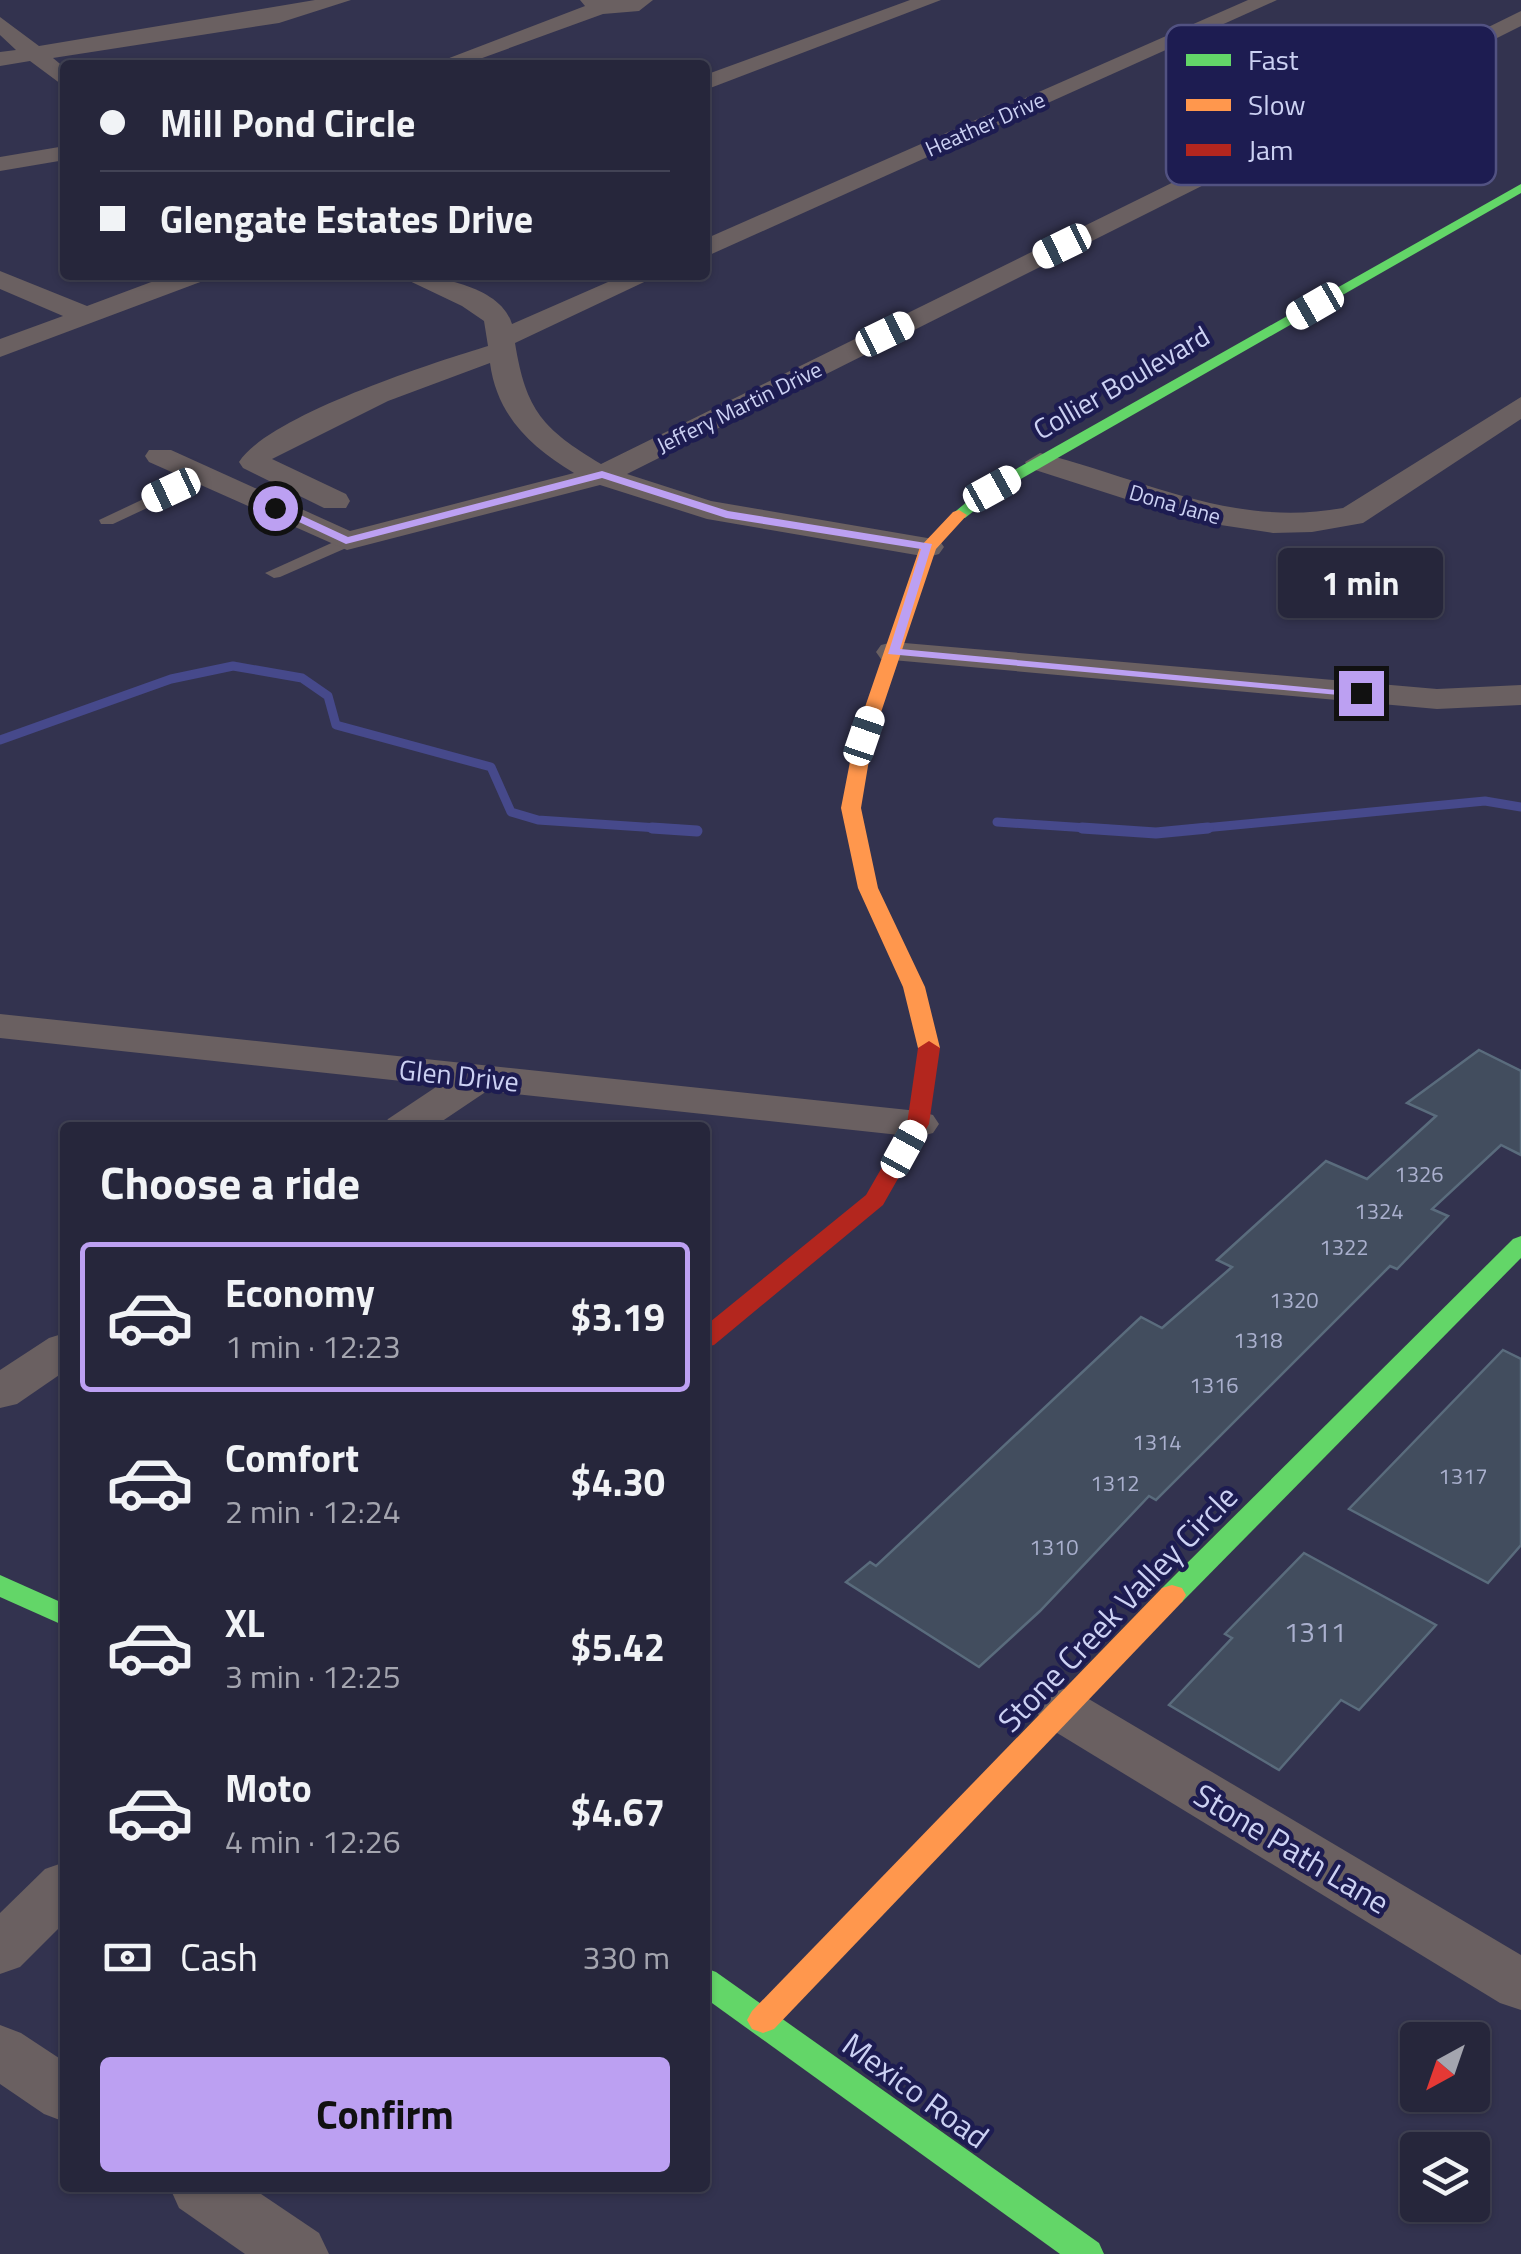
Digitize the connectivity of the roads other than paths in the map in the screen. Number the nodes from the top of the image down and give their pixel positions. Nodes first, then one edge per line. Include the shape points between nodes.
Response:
1 (340, 0) edge
2 (642, 0) edge
3 (930, 0) edge
4 (1266, 0) edge
5 (596, 4) edge
6 (1521, 18) edge
7 (0, 24) edge
8 (1210, 25) edge
9 (1496, 30) edge
10 (1166, 44) edge
11 (38, 53) junction
12 (0, 59) edge
13 (455, 60) edge
14 (60, 75) edge
15 (710, 81) edge
16 (60, 154) edge
17 (0, 164) edge
18 (1185, 185) edge
19 (1521, 188) edge
20 (710, 247) edge
21 (0, 280) edge
22 (181, 280) edge
23 (422, 280) edge
24 (636, 280) edge
25 (87, 316) junction
26 (503, 344) junction
27 (0, 349) edge
28 (1521, 406) edge
29 (160, 456) dead end
30 (1040, 462) junction
31 (602, 475) junction
32 (204, 476) junction
33 (336, 501) dead end
34 (107, 520) dead end
35 (346, 541) junction
36 (928, 547) junction
37 (274, 573) dead end
38 (893, 652) junction
39 (1521, 695) edge
40 (0, 1026) edge
41 (478, 1078) junction
42 (411, 1122) edge
43 (918, 1124) junction
44 (1521, 1244) edge
45 (710, 1335) edge
46 (60, 1352) edge
47 (0, 1392) edge
48 (0, 1585) edge
49 (60, 1614) edge
50 (1063, 1710) junction
51 (60, 1890) edge
52 (0, 1950) edge
53 (710, 1984) edge
54 (1521, 1986) edge
55 (763, 2020) junction
56 (0, 2051) edge
57 (60, 2092) edge
58 (206, 2192) edge
59 (297, 2254) edge
60 (1087, 2254) edge

1 - 11 street via 279,16
2 - 5 street via 630,8
3 - 15 street
4 - 8 street, Heather Drive
5 - 13 street
6 - 9 street, Jeffery Martin Drive
7 - 11 street
10 - 20 street, Heather Drive
11 - 12 street
11 - 14 street
16 - 17 street
18 - 31 street, Jeffery Martin Drive
19 - 30 street, Collier Boulevard
21 - 25 street
22 - 25 street
23 - 26 street via 496,318
24 - 26 street
25 - 27 street
26 - 31 street via 506,387 533,432
26 - 33 street via 335,412 258,454 254,462
28 - 30 street, Dona Jane via 1352,516 1329,522 1218,519
29 - 32 street
30 - 36 street, Collier Boulevard via 972,502
31 - 35 street, Jeffery Martin Drive
31 - 36 street via 726,514
32 - 34 lane
32 - 35 street
35 - 37 lane
36 - 38 street, Collier Boulevard
38 - 39 street via 1436,699
38 - 43 street, Collier Boulevard via 864,736 851,808 868,888 914,987 929,1046
40 - 41 street, Glen Drive
41 - 42 street
41 - 43 street, Glen Drive
43 - 45 street, Collier Boulevard via 875,1200
44 - 50 street, Stone Creek Valley Circle
46 - 47 street
48 - 49 street
50 - 54 street, Stone Path Lane
50 - 55 street, Stone Creek Valley Circle
51 - 52 street
53 - 55 street, Mexico Road
55 - 60 street, Mexico Road
56 - 57 street
58 - 59 street

